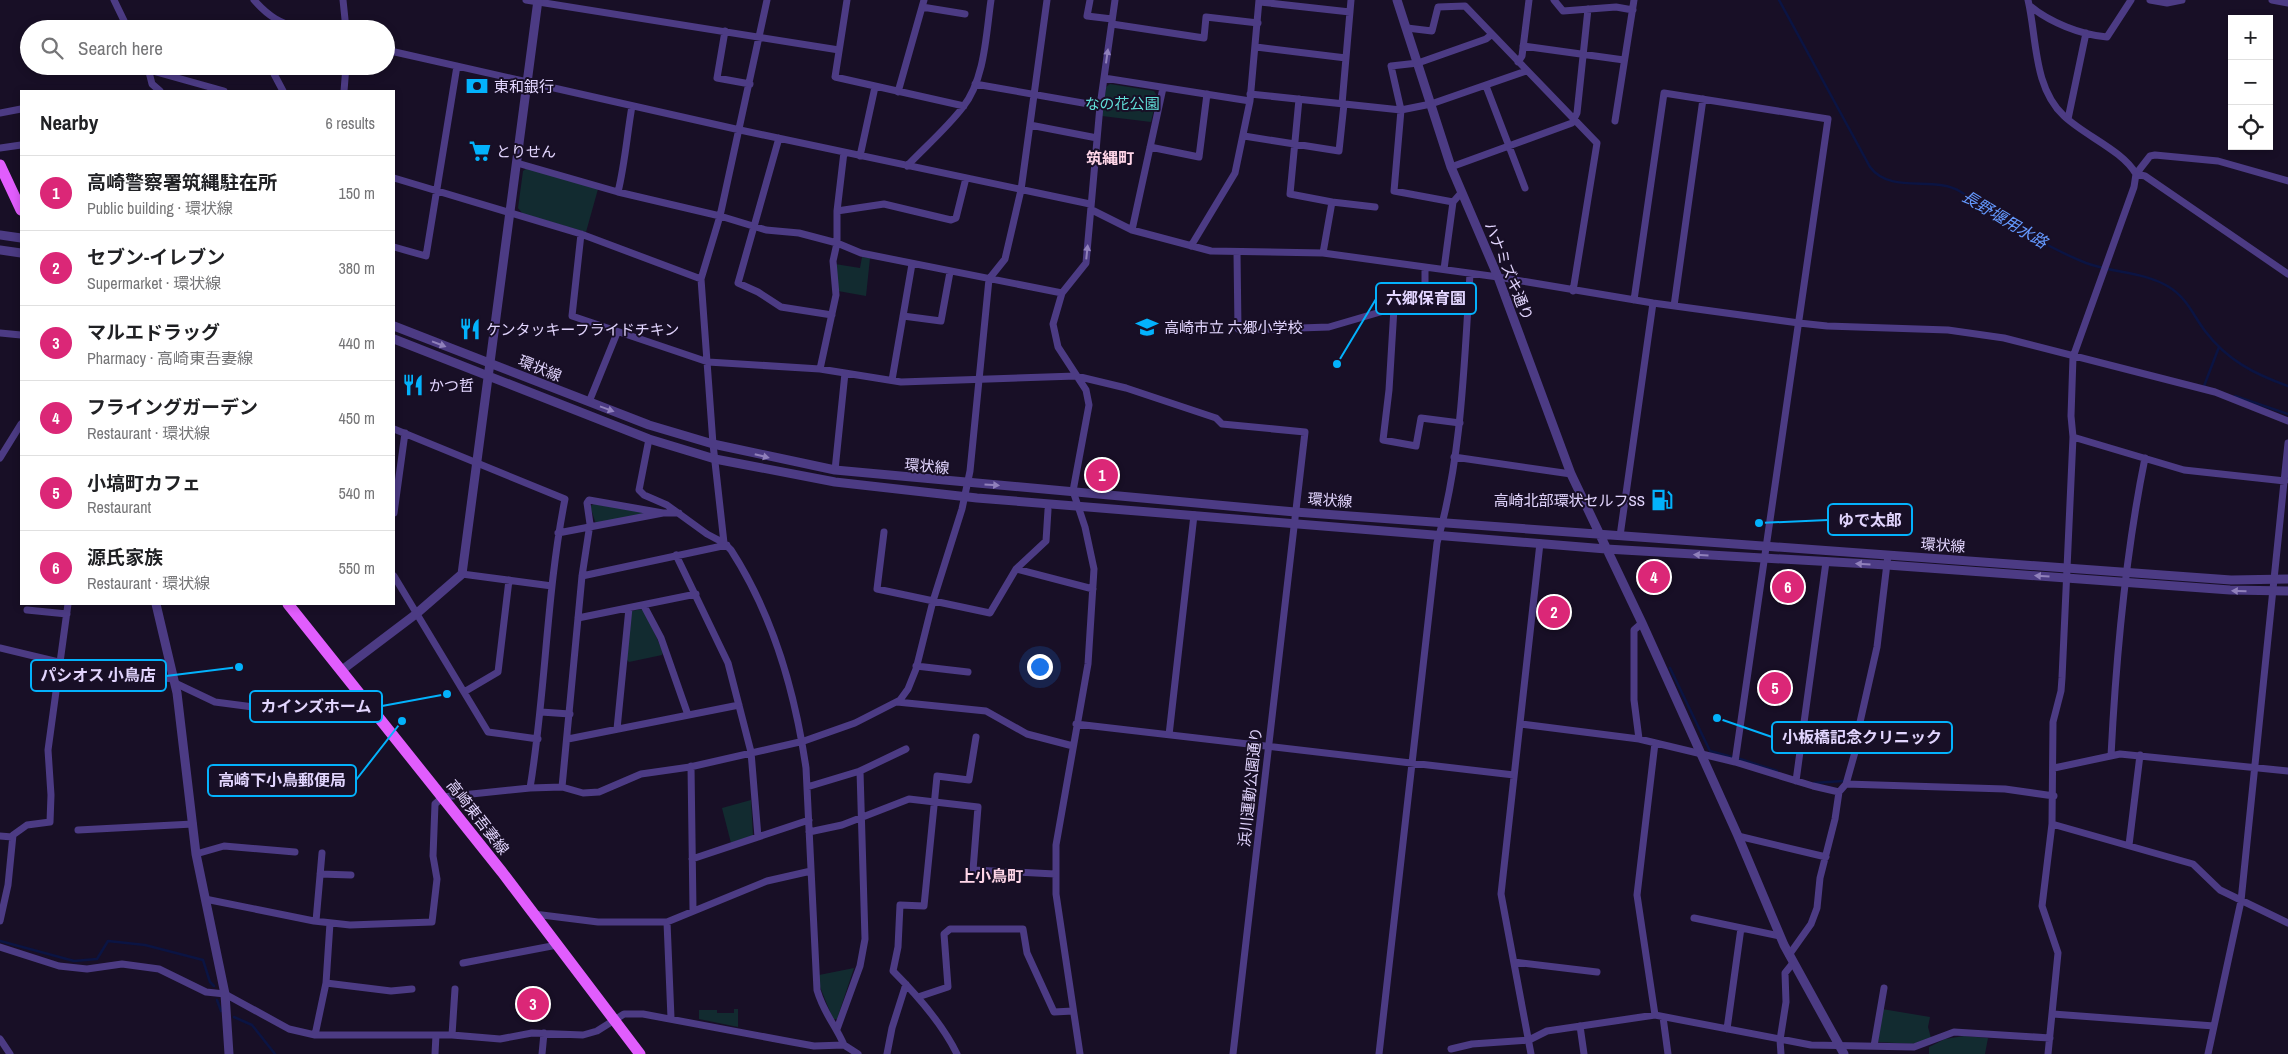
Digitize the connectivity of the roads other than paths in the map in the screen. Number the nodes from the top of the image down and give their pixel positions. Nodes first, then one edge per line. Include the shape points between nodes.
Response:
1 (114, 0) edge
2 (254, 0) edge
3 (343, 0) edge
4 (526, 0) edge
5 (767, 0) edge
6 (847, 0) edge
7 (991, 0) edge
8 (1047, 0) edge
9 (1090, 0) edge
10 (1115, 0) edge
11 (1351, 0) edge
12 (1397, 0) edge
13 (1469, 0) edge
14 (1528, 0) edge
15 (1554, 0) edge
16 (1634, 0) edge
17 (2131, 0) edge
18 (2150, 0) edge
19 (2182, 0) edge
20 (2272, 0) edge
21 (538, 1) edge
22 (1260, 1) edge
23 (2029, 3) edge
24 (2288, 3) edge
25 (923, 4) edge
26 (1467, 8) junction
27 (1588, 9) junction
28 (1633, 10) junction
29 (1350, 12) junction
30 (965, 14) dead end
31 (124, 20) edge
32 (273, 20) edge
33 (345, 20) edge
34 (1112, 22) junction
35 (1258, 22) junction
36 (1407, 28) junction
37 (724, 31) junction
38 (2086, 33) junction
39 (1491, 35) junction
40 (760, 36) junction
41 (1523, 46) junction
42 (1256, 48) junction
43 (839, 50) junction
44 (395, 52) edge
45 (1583, 54) junction
46 (1346, 58) junction
47 (1624, 60) junction
48 (1518, 62) junction
49 (1418, 63) junction
50 (457, 66) junction
51 (1526, 71) junction
52 (150, 75) edge
53 (171, 75) edge
54 (275, 75) edge
55 (345, 75) edge
56 (1104, 78) junction
57 (528, 82) junction
58 (750, 84) junction
59 (975, 84) junction
60 (1486, 86) junction
61 (874, 87) junction
62 (1163, 88) junction
63 (159, 90) edge
64 (221, 90) edge
65 (282, 90) edge
66 (344, 90) edge
67 (898, 92) junction
68 (1034, 94) junction
69 (1207, 94) junction
70 (1250, 97) junction
71 (1300, 99) junction
72 (1703, 99) junction
73 (1343, 104) junction
74 (1431, 104) junction
75 (632, 106) junction
76 (964, 106) junction
77 (1100, 106) junction
78 (20, 109) edge
79 (1401, 110) junction
80 (0, 113) edge
81 (1575, 119) junction
82 (2068, 119) junction
83 (1615, 121) dead end
84 (1030, 125) junction
85 (740, 130) junction
86 (1244, 136) junction
87 (779, 138) junction
88 (1097, 138) junction
89 (20, 145) edge
90 (1294, 146) junction
91 (1510, 146) junction
92 (1150, 147) junction
93 (0, 148) edge
94 (844, 152) junction
95 (860, 156) junction
96 (517, 163) junction
97 (0, 165) edge
98 (907, 166) junction
99 (1452, 167) junction
100 (2136, 174) junction
101 (395, 178) edge
102 (966, 178) junction
103 (2288, 181) edge
104 (1525, 188) dead end
105 (437, 190) junction
106 (1021, 190) junction
107 (618, 192) junction
108 (1462, 193) junction
109 (1332, 202) junction
110 (1453, 202) junction
111 (1091, 207) junction
112 (1374, 207) dead end
113 (20, 208) edge
114 (837, 210) junction
115 (510, 214) junction
116 (720, 216) junction
117 (754, 226) junction
118 (1132, 230) junction
119 (581, 234) junction
120 (0, 235) edge
121 (20, 238) edge
122 (837, 243) junction
123 (1191, 246) junction
124 (395, 247) edge
125 (0, 250) edge
126 (20, 253) edge
127 (1236, 253) junction
128 (1323, 253) junction
129 (912, 264) junction
130 (1425, 268) junction
131 (1444, 269) junction
132 (950, 272) junction
133 (1470, 274) junction
134 (2288, 274) edge
135 (1498, 277) junction
136 (989, 279) junction
137 (701, 280) junction
138 (1573, 291) junction
139 (1062, 293) junction
140 (1634, 300) junction
141 (1653, 303) junction
142 (1674, 306) junction
143 (1394, 308) junction
144 (832, 315) junction
145 (903, 316) junction
146 (1799, 323) junction
147 (395, 326) edge
148 (0, 333) edge
149 (617, 333) junction
150 (20, 335) edge
151 (395, 339) edge
152 (2073, 357) junction
153 (489, 362) junction
154 (708, 362) junction
155 (820, 369) junction
156 (846, 373) junction
157 (1076, 376) junction
158 (487, 377) junction
159 (892, 380) junction
160 (980, 380) junction
161 (589, 402) junction
162 (2288, 421) edge
163 (1460, 424) junction
164 (20, 426) edge
165 (395, 429) edge
166 (405, 433) junction
167 (2073, 437) junction
168 (649, 439) junction
169 (2288, 443) edge
170 (713, 444) junction
171 (1454, 457) junction
172 (0, 458) edge
173 (2145, 458) junction
174 (716, 459) junction
175 (478, 463) junction
176 (835, 470) junction
177 (1571, 474) junction
178 (2285, 481) junction
179 (968, 483) junction
180 (1073, 491) junction
181 (965, 497) junction
182 (395, 506) edge
183 (1078, 506) junction
184 (1048, 510) dead end
185 (1295, 512) junction
186 (664, 513) junction
187 (679, 513) junction
188 (1194, 515) junction
189 (1293, 522) junction
190 (1442, 523) junction
191 (589, 528) junction
192 (884, 532) dead end
193 (558, 533) junction
194 (1599, 534) junction
195 (1439, 535) junction
196 (1620, 536) junction
197 (1540, 543) junction
198 (725, 544) junction
199 (1766, 547) junction
200 (1606, 549) junction
201 (1888, 555) junction
202 (676, 556) junction
203 (1765, 559) junction
204 (1826, 562) junction
205 (1887, 566) junction
206 (2066, 567) junction
207 (1016, 570) junction
208 (2127, 571) junction
209 (462, 574) junction
210 (582, 576) junction
211 (395, 578) edge
212 (2066, 578) junction
213 (509, 580) junction
214 (2274, 580) junction
215 (2288, 580) edge
216 (2126, 583) junction
217 (552, 586) junction
218 (1093, 589) junction
219 (2288, 591) edge
220 (2273, 592) junction
221 (696, 594) junction
222 (933, 601) junction
223 (68, 605) edge
224 (156, 605) edge
225 (289, 605) edge
226 (644, 606) junction
227 (629, 608) junction
228 (27, 610) dead end
229 (67, 614) junction
230 (416, 614) junction
231 (578, 618) junction
232 (1642, 623) junction
233 (0, 648) edge
234 (59, 664) junction
235 (916, 666) junction
236 (342, 670) junction
237 (968, 672) dead end
238 (174, 681) junction
239 (464, 692) junction
240 (897, 702) junction
241 (739, 705) junction
242 (373, 709) junction
243 (541, 712) junction
244 (570, 714) junction
245 (688, 715) junction
246 (1076, 724) junction
247 (1520, 724) junction
248 (617, 729) junction
249 (1169, 735) junction
250 (976, 737) dead end
251 (568, 738) junction
252 (538, 739) junction
253 (1639, 739) junction
254 (802, 741) junction
255 (1654, 743) junction
256 (1073, 746) junction
257 (1268, 746) junction
258 (906, 749) dead end
259 (751, 752) junction
260 (1701, 753) junction
261 (2140, 755) junction
262 (2111, 756) junction
263 (1735, 762) junction
264 (1412, 764) junction
265 (692, 766) junction
266 (2054, 768) junction
267 (2255, 768) junction
268 (860, 771) junction
269 (2288, 771) edge
270 (1514, 775) junction
271 (1796, 781) junction
272 (1846, 784) junction
273 (562, 787) junction
274 (807, 787) junction
275 (530, 788) junction
276 (1839, 792) junction
277 (443, 796) junction
278 (2054, 796) junction
279 (934, 800) junction
280 (861, 818) junction
281 (809, 820) junction
282 (193, 824) junction
283 (2052, 824) junction
284 (78, 830) dead end
285 (809, 832) junction
286 (0, 836) edge
287 (1738, 836) junction
288 (12, 837) junction
289 (758, 837) junction
290 (2129, 845) junction
291 (295, 852) dead end
292 (322, 853) dead end
293 (196, 854) junction
294 (1826, 857) junction
295 (692, 859) junction
296 (811, 872) junction
297 (320, 874) junction
298 (1055, 874) junction
299 (351, 875) dead end
300 (205, 899) junction
301 (2241, 901) junction
302 (693, 910) junction
303 (534, 914) junction
304 (1694, 918) dead end
305 (0, 921) edge
306 (316, 921) junction
307 (668, 922) junction
308 (330, 923) junction
309 (2288, 923) edge
310 (1741, 928) junction
311 (1780, 936) junction
312 (558, 945) junction
313 (0, 948) edge
314 (1791, 959) junction
315 (1514, 962) junction
316 (463, 963) dead end
317 (1597, 972) dead end
318 (326, 983) junction
319 (906, 984) junction
320 (1884, 988) dead end
321 (412, 989) dead end
322 (455, 990) dead end
323 (225, 994) junction
324 (918, 997) junction
325 (1073, 1011) junction
326 (2053, 1014) junction
327 (1654, 1015) junction
328 (1663, 1017) junction
329 (671, 1018) junction
330 (615, 1022) junction
331 (1580, 1026) junction
332 (2214, 1026) junction
333 (837, 1028) junction
334 (1727, 1029) junction
335 (544, 1033) junction
336 (315, 1035) junction
337 (436, 1035) junction
338 (452, 1035) junction
339 (2050, 1038) junction
340 (0, 1039) edge
341 (1529, 1040) junction
342 (1780, 1040) junction
343 (840, 1045) junction
344 (1874, 1046) junction
345 (1451, 1049) dead end
346 (1842, 1050) edge
347 (10, 1054) edge
348 (229, 1054) edge
349 (435, 1054) edge
350 (542, 1054) edge
351 (640, 1054) edge
352 (837, 1054) edge
353 (858, 1054) edge
354 (887, 1054) edge
355 (956, 1054) edge
356 (1080, 1054) edge
357 (1234, 1054) edge
358 (1379, 1054) edge
359 (1531, 1054) edge
360 (1584, 1054) edge
361 (1668, 1054) edge
362 (1781, 1054) edge
363 (2048, 1054) edge
364 (2208, 1054) edge

1 - 31 street
2 - 32 street
3 - 33 street
4 - 21 street
5 - 40 street
6 - 43 street
7 - 59 street
8 - 68 street
9 - 34 street via 1087,16
10 - 34 street
11 - 29 street
12 - 36 street, ハナミズキ通り
13 - 26 street
14 - 41 street
15 - 27 street via 1563,11
16 - 28 street
17 - 38 street via 2106,37
18 - 19 street via 2167,3
20 - 24 street
21 - 37 street
21 - 57 street
22 - 29 street
22 - 35 street
23 - 38 street via 2043,18
23 - 82 street via 2044,83 2050,98
25 - 30 street
25 - 67 street
26 - 36 street via 1438,6 1432,31
26 - 39 street
27 - 28 street via 1616,7
27 - 45 street
28 - 47 street
29 - 46 street
34 - 35 street via 1204,38 1206,17
56 -> 34 street
35 - 42 street
36 - 49 street, ハナミズキ通り
37 - 40 street
37 - 58 street via 717,78
38 - 82 street
39 - 48 street
39 - 49 street
40 - 43 street
40 - 58 street
41 - 45 street
41 - 48 street
42 - 46 street
42 - 70 street
43 - 61 street via 835,77
44 - 50 street
45 - 47 street
45 - 81 street
46 - 73 street
47 - 83 street
48 - 51 street
49 - 74 street, ハナミズキ通り
49 - 79 street via 1391,66
50 - 57 street
50 - 105 street
51 - 60 street
51 - 81 street
52 - 63 street via 152,84
53 - 64 street
54 - 65 street
55 - 66 street
56 - 62 street
56 - 77 street
57 - 75 street
57 - 96 street
58 - 85 street
59 - 68 street
59 - 76 street
60 - 74 street
60 - 91 street
61 - 67 street
61 - 95 street
62 - 69 street
62 - 92 street
67 - 76 street
68 - 77 street
68 - 84 street
69 - 70 street
69 - 92 street via 1199,157
70 - 71 street
70 - 86 street
71 - 73 street
71 - 90 street
72 - 140 street via 1664,93
72 - 142 street
72 - 146 street via 1828,118
73 - 79 street
73 - 90 street via 1339,150
74 - 79 street
74 - 99 street, ハナミズキ通り
75 - 85 street
75 - 107 street
76 - 98 street
77 - 88 street
78 - 80 street
79 - 110 street via 1394,190
81 - 91 street via 1570,125
81 - 138 street via 1597,143
82 - 100 street via 2127,163
84 - 88 street
84 - 106 street
85 - 87 street
85 - 116 street
86 - 90 street
86 - 123 street via 1236,173
87 - 94 street
87 - 117 street
88 - 111 street
89 - 93 street
90 - 109 street via 1290,194
91 - 99 street
91 - 104 street
92 - 118 street
94 - 95 street
94 - 114 street
95 - 98 street
96 - 107 street
96 - 115 street
97 - 113 main road
98 - 102 street
99 - 108 street, ハナミズキ通り
100 - 103 street via 2150,156 2155,155 2218,161
100 - 134 street via 2145,176
100 - 152 street
101 - 105 street
102 - 106 street
102 - 114 street via 956,218 951,220 884,204
105 - 115 street
105 - 124 street via 426,256
106 - 111 street
106 - 136 street via 1005,258
107 - 116 street
108 - 110 street
108 - 135 street, ハナミズキ通り
109 - 112 street
109 - 128 street
110 - 131 street
111 - 118 street
139 -> 111 street via 1086,263
114 - 122 street
115 - 119 street
115 - 153 street
116 - 117 street
116 - 137 street
117 - 122 street
117 - 144 street via 738,283 781,307
118 - 123 street
119 - 137 street
119 - 149 street via 572,316
120 - 121 street
122 - 129 street via 861,253
122 - 144 street via 833,262 836,295
123 - 127 street
125 - 126 street
127 - 128 street
127 - 143 street via 1238,329 1330,327
128 - 130 street
129 - 132 street
129 - 145 street
130 - 131 street
130 - 143 street via 1425,284 1395,300
131 - 133 street
132 - 136 street
132 - 145 street via 941,321
133 - 135 street
133 - 163 street
135 - 138 street
135 - 177 street, ハナミズキ通り
136 - 139 street
136 - 160 street
137 - 154 street
138 - 140 street
139 - 157 street via 1053,324 1058,347
140 - 141 street
141 - 142 street
141 - 196 street
142 - 146 street
143 - 163 street via 1383,440 1416,446 1421,418
144 - 155 street
145 - 159 street
146 - 152 street via 1948,330 2004,338
146 - 199 street
147 -> 153 street, 環状線
148 - 150 street
149 - 154 street
149 - 161 street
151 - 158 street, 環状線
152 - 162 street via 2214,392
152 - 167 street
153 - 158 street
153 - 161 street, 環状線
154 - 155 street
154 - 170 street
155 - 156 street
156 - 159 street
156 - 176 street
157 - 160 street
157 - 180 street via 1086,390 1089,405
157 - 185 street, 浜川運動公園通り via 1126,388 1216,418 1222,424 1305,432
158 - 168 street, 環状線
158 - 175 street
159 - 160 street
160 - 179 street
161 -> 170 street, 環状線 via 649,425
163 - 171 street
164 - 172 street
165 - 166 street
166 - 175 street
166 - 182 street
167 - 173 street
167 - 206 street
168 - 174 street, 環状線
168 - 187 street via 639,490
169 - 178 street
170 - 174 street
170 -> 176 street, 環状線
171 - 177 street
171 - 190 street
173 - 178 street via 2184,470
173 - 208 street
174 - 181 street, 環状線 via 835,482
174 - 198 street
175 - 193 street via 565,498
175 - 209 street
176 - 179 street, 環状線
177 - 194 street, ハナミズキ通り
178 - 214 street
179 -> 180 street, 環状線
179 - 181 street
180 - 183 street
180 - 185 street, 環状線
181 - 183 street, 環状線
181 - 222 street
183 - 188 street, 環状線
183 - 218 street via 1091,549
184 - 207 street via 1046,541
185 - 189 street, 浜川運動公園通り
185 - 190 street, 環状線
186 - 187 street
186 - 191 street
186 - 191 street via 589,500
187 - 198 street
188 - 189 street, 環状線
188 - 249 street
189 - 195 street, 環状線
189 - 257 street, 浜川運動公園通り
190 - 194 street, 環状線
190 - 195 street
191 - 193 street
191 - 210 street
192 - 222 street via 877,589
193 - 217 street
194 - 196 street, 環状線
194 - 200 street, ハナミズキ通り
195 - 197 street, 環状線
195 - 264 street
196 - 199 street, 環状線
197 - 200 street, 環状線
197 - 247 street
198 - 202 street
198 - 254 street via 742,566 778,647
199 - 201 street, 環状線
199 - 203 street
203 -> 200 street, 環状線
200 - 232 street, ハナミズキ通り
201 - 205 street
201 - 206 street, 環状線
202 - 210 street
202 - 221 street
203 - 204 street, 環状線
203 - 263 street
205 -> 204 street, 環状線
204 - 271 street
212 -> 205 street, 環状線
205 - 272 street via 1877,647
206 - 208 street, 環状線
206 - 212 street
207 - 218 street
207 - 222 street via 990,614
208 - 214 street, 環状線 via 2232,580
208 - 216 street
209 - 213 street
209 - 230 street
210 - 231 street
211 - 230 street
212 - 216 street, 環状線
212 - 266 street via 2061,692 2052,737
213 - 217 street
213 - 239 street via 498,672
214 - 215 street, 環状線
214 - 220 street
220 -> 216 street, 環状線
216 - 262 street
217 - 243 street
218 - 246 street via 1088,664
219 - 220 street, 環状線
220 - 267 street
221 - 226 street
221 - 241 street via 728,662
222 - 235 street
223 - 229 street
224 - 238 street
225 - 236 main road, 高崎東吾妻線
226 - 227 street
226 - 245 street via 661,638
227 - 231 street
227 - 248 street
228 - 229 street
229 - 234 street
230 - 236 street
230 - 239 street
231 - 244 street
232 - 253 street via 1634,630 1634,700
232 - 260 street, ハナミズキ通り
233 - 234 street
234 - 238 street
234 - 288 street via 48,750 50,822 18,828
235 - 237 street
235 - 240 street via 908,689
236 - 242 main road, 高崎東吾妻線
238 - 242 street via 215,702 327,716
238 - 282 street
239 - 252 street via 488,732
240 - 254 street via 855,724
240 - 256 street via 986,711 1027,734
241 - 245 street
241 - 259 street
242 - 277 main road, 高崎東吾妻線
243 - 244 street
243 - 252 street
244 - 251 street
245 - 248 street
246 - 249 street
246 - 256 street
247 - 253 street
247 - 270 street
248 - 251 street
249 - 257 street
250 - 279 street via 969,780 937,776
251 - 273 street
252 - 275 street
253 - 255 street
254 - 259 street
254 - 274 street
255 - 260 street
255 - 327 street via 1637,895
256 - 298 street via 1056,845
257 - 264 street
257 - 357 street, 浜川運動公園通り
258 - 268 street
259 - 265 street
259 - 289 street
260 - 263 street
260 - 287 street, ハナミズキ通り
261 - 262 street
261 - 267 street
261 - 290 street
262 - 266 street
263 - 271 street
264 - 270 street
264 - 358 street
265 - 273 street via 641,774 599,792 583,793
265 - 295 street
266 - 278 street
267 - 269 street
267 - 301 street
268 - 274 street
268 - 280 street
270 - 315 street via 1501,894
271 - 276 street
272 - 276 street
272 - 278 street via 2005,789
273 - 275 street
274 - 281 street
275 - 277 street
276 - 294 street
277 - 303 main road, 高崎東吾妻線
277 - 308 street via 435,804 433,856 436,879 432,922
278 - 283 street
279 - 280 street via 909,799
279 - 298 street via 978,807 973,870
279 - 319 street via 924,906 900,905 893,971
280 - 285 street
280 - 333 street via 865,939 860,966
281 - 285 street
281 - 289 street
282 - 284 street
282 - 293 street
283 - 290 street
283 - 326 street via 2042,906 2058,953
285 - 296 street
286 - 288 street
287 - 294 street
287 - 311 street, ハナミズキ通り
288 - 305 street via 8,885
289 - 295 street
290 - 301 street via 2193,864 2220,890
291 - 293 street via 224,846
292 - 297 street
293 - 300 street
294 - 314 street via 1817,908
295 - 302 street
296 - 302 street via 767,881
296 - 333 street via 817,990 829,1021
297 - 299 street
297 - 306 street
298 - 325 street
300 - 306 street
300 - 323 street
301 - 309 street
301 - 332 street
302 - 307 street
303 - 307 street via 598,922
303 - 312 main road, 高崎東吾妻線
304 - 310 street
306 - 308 street
307 - 329 street
308 - 318 street
310 - 311 street
310 - 334 street
311 - 314 street, ハナミズキ通り
312 - 316 street
312 - 330 main road, 高崎東吾妻線
313 - 323 street via 59,966 86,970 122,964 159,969 206,992
314 - 342 street via 1785,973 1786,1002
314 - 346 street, ハナミズキ通り
315 - 317 street
315 - 341 street
318 - 321 street via 391,991
318 - 336 street
319 - 324 street
319 - 354 street
320 - 344 street
322 - 338 street
323 - 336 street via 289,1030
323 - 348 street
324 - 325 street via 948,987 944,934 950,929 1023,929 1027,953 1054,1012
324 - 355 street via 951,1041
325 - 356 street
326 - 332 street
326 - 339 street
327 - 328 street
327 - 331 street
328 - 334 street
328 - 361 street
329 - 330 street via 624,1014
329 - 343 street via 814,1046
330 - 335 street via 583,1035
330 - 351 main road, 高崎東吾妻線
331 - 341 street via 1547,1031
331 - 360 street
332 - 364 street
333 - 343 street
334 - 342 street
335 - 338 street via 500,1039
335 - 350 street
336 - 337 street
337 - 338 street
337 - 349 street
339 - 344 street via 1954,1032 1914,1047
339 - 363 street
340 - 347 street
341 - 345 street via 1472,1044
341 - 359 street
342 - 346 street
342 - 362 street
343 - 352 street
343 - 353 street
344 - 346 street

